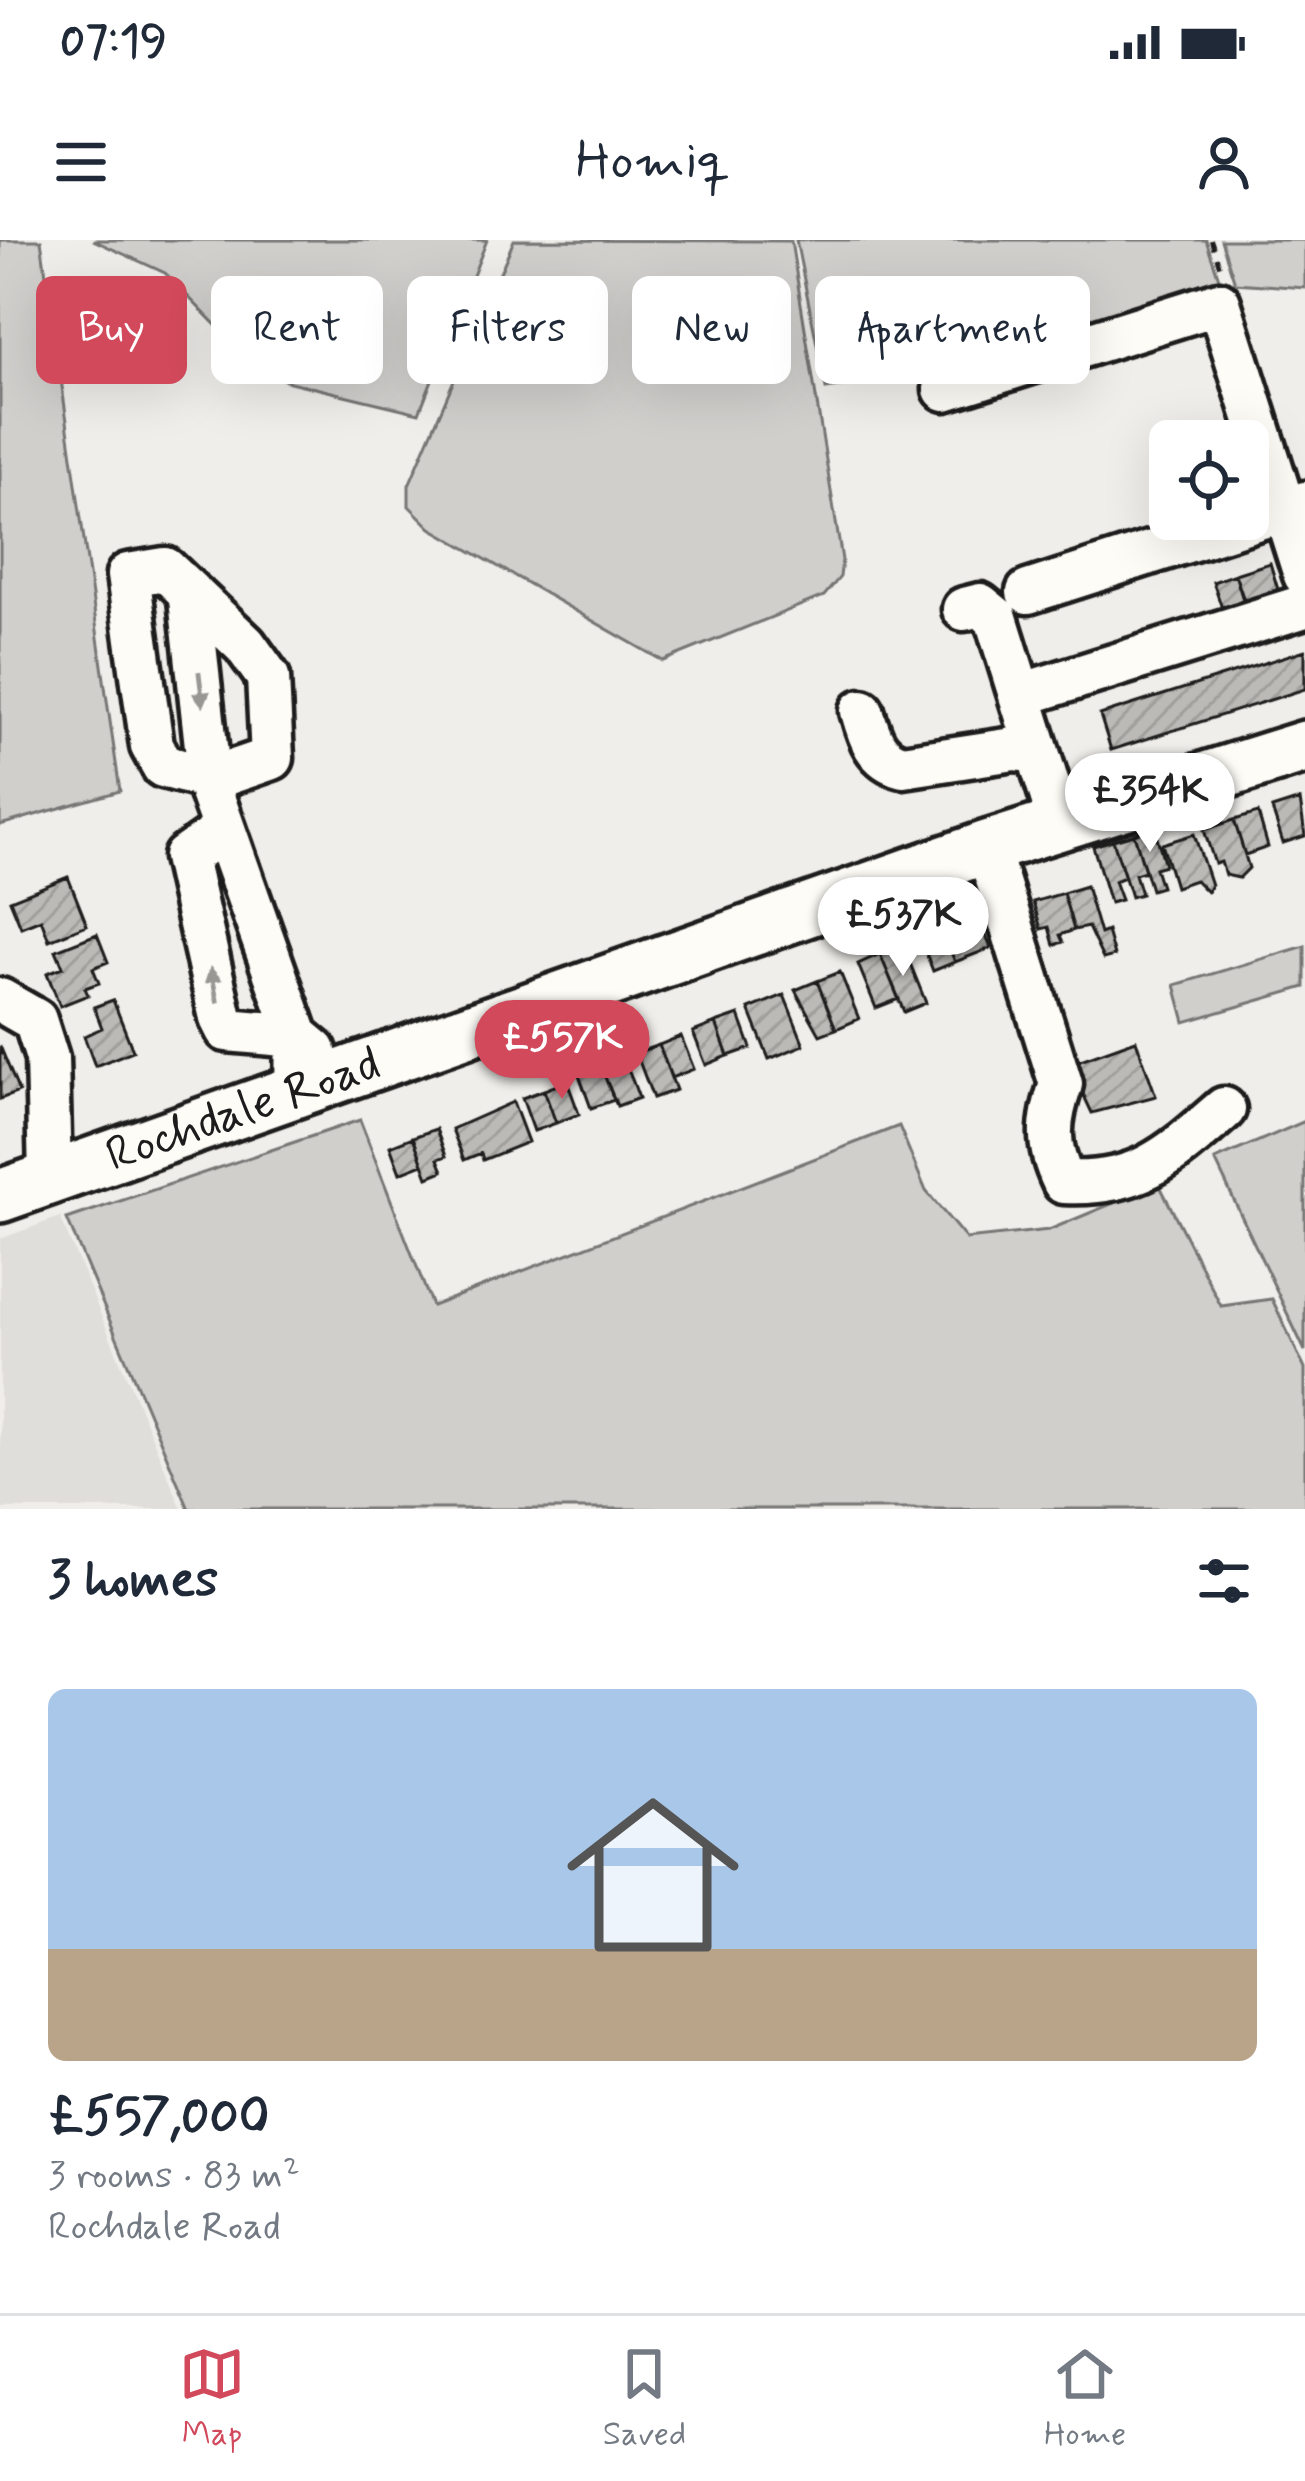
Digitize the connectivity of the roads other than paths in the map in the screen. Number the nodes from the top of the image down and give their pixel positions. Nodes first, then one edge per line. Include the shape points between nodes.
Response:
1 (945, 389) dead end
2 (1294, 506) edge
3 (1305, 575) edge
4 (1028, 592) dead end
5 (190, 598) junction
6 (1305, 605) edge
7 (964, 608) dead end
8 (1021, 695) junction
9 (862, 711) dead end
10 (1305, 747) edge
11 (1038, 752) junction
12 (211, 779) junction
13 (1060, 823) junction
14 (222, 831) junction
15 (987, 847) junction
16 (0, 1000) edge
17 (297, 1036) junction
18 (347, 1071) junction
19 (296, 1089) junction
20 (1224, 1109) dead end
21 (50, 1177) junction
22 (0, 1196) edge

1 - 2 street via 1219,303
2 - 3 street
2 - 4 street
5 -> 12 street
5 - 12 street via 245,645 268,677 272,758
5 - 12 street via 165,569 128,574 152,746 163,766
6 - 8 street
7 - 8 street via 993,613
8 - 11 street
9 - 11 street via 871,742 903,766
10 - 13 main road, Rochdale Road
11 - 13 street
12 - 14 street
13 - 15 main road, Rochdale Road
14 - 17 street
17 -> 14 street via 227,1030 221,1018 185,857
15 - 18 main road, Rochdale Road
15 - 20 street via 1061,1084 1048,1150 1064,1182 1103,1184 1162,1163
16 - 21 street via 34,1020 47,1058
17 - 18 street
17 - 19 street
18 - 19 main road, Rochdale Road
19 - 21 main road, Rochdale Road
21 - 22 main road, Rochdale Road

